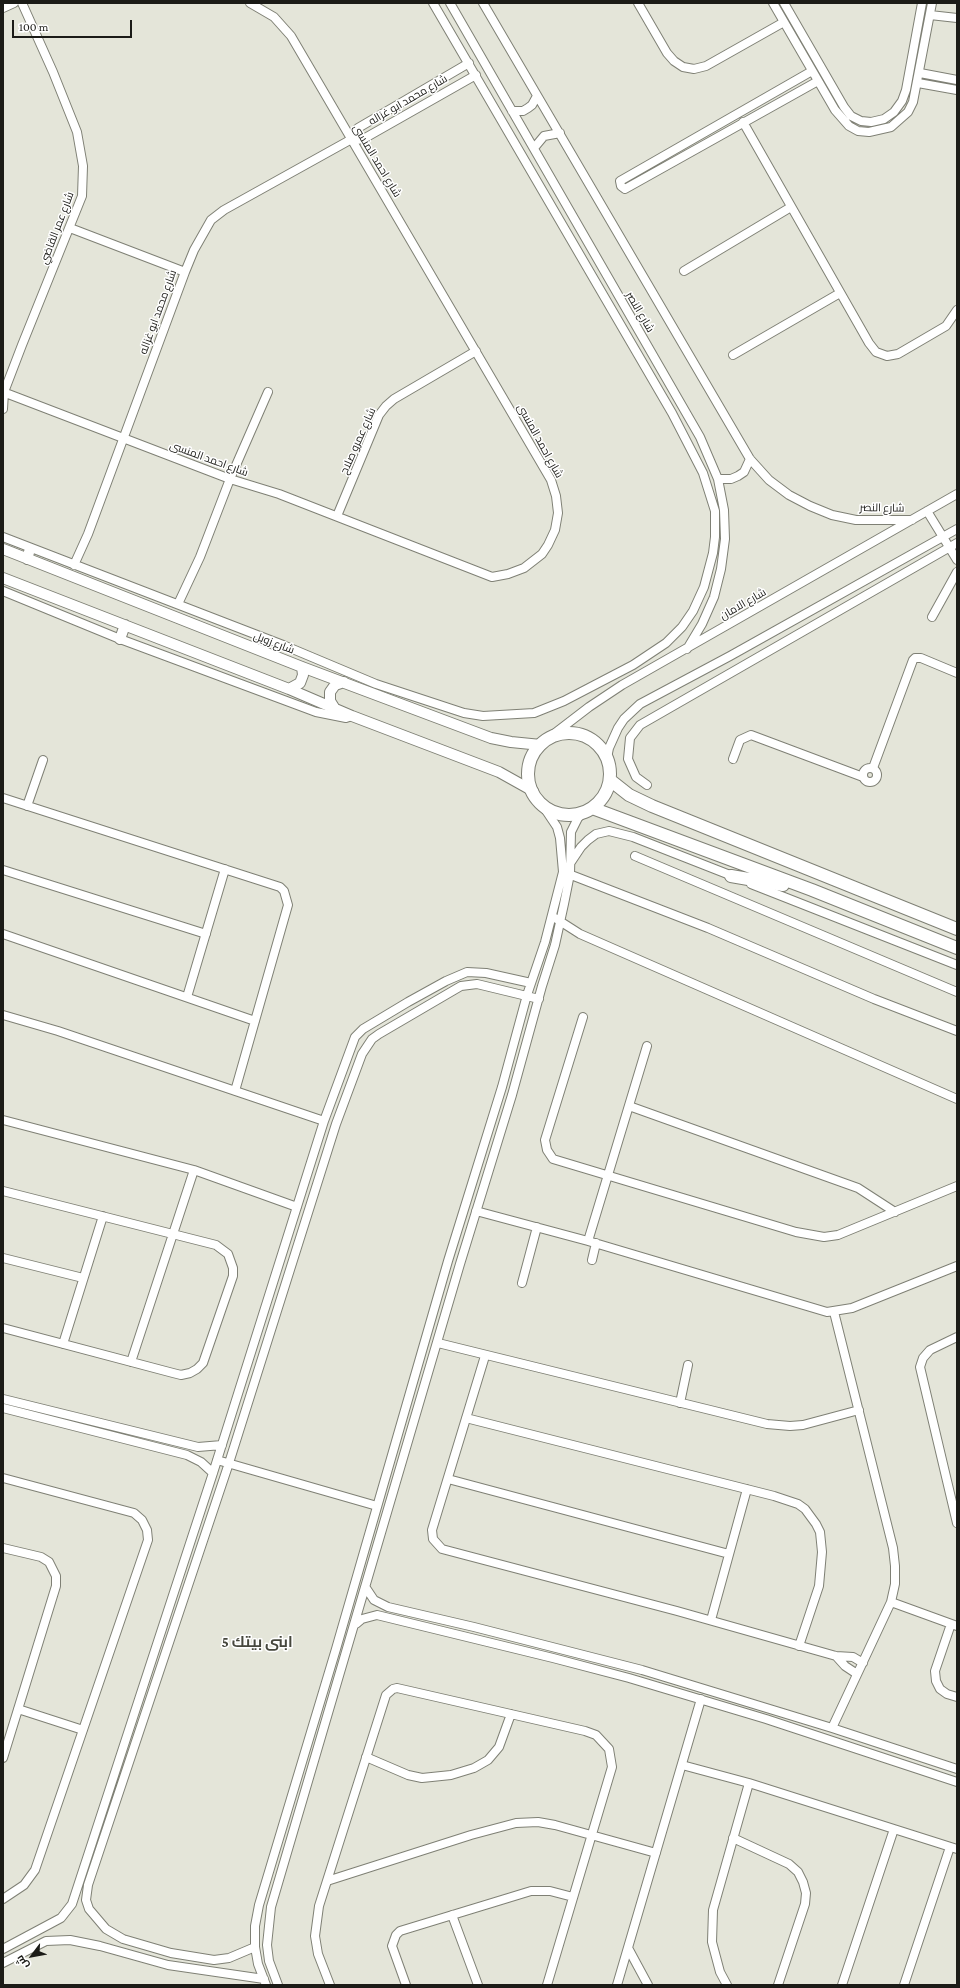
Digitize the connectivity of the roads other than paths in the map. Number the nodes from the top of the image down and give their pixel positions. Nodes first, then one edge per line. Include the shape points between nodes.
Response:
1 (14, 3) edge
2 (22, 3) edge
3 (250, 3) edge
4 (449, 3) edge
5 (483, 3) edge
6 (638, 3) edge
7 (773, 3) edge
8 (784, 3) edge
9 (922, 3) edge
10 (932, 3) edge
11 (435, 6) edge
12 (3, 8) edge
13 (930, 15) junction
14 (957, 18) edge
15 (784, 22) junction
16 (468, 63) junction
17 (812, 71) junction
18 (920, 73) junction
19 (476, 75) junction
20 (955, 79) edge
21 (818, 81) junction
22 (918, 83) junction
23 (954, 90) edge
24 (774, 92) junction
25 (537, 96) junction
26 (780, 102) junction
27 (512, 111) junction
28 (744, 122) junction
29 (560, 133) junction
30 (350, 140) junction
31 (534, 148) junction
32 (656, 160) junction
33 (661, 168) junction
34 (791, 206) junction
35 (70, 228) junction
36 (594, 254) junction
37 (584, 261) junction
38 (684, 271) dead end
39 (185, 272) junction
40 (840, 292) junction
41 (957, 310) edge
42 (476, 351) junction
43 (733, 355) dead end
44 (3, 392) edge
45 (268, 392) dead end
46 (3, 408) edge
47 (124, 438) junction
48 (750, 459) junction
49 (230, 479) junction
50 (718, 479) junction
51 (957, 494) edge
52 (927, 511) junction
53 (337, 516) junction
54 (912, 520) junction
55 (957, 529) edge
56 (3, 537) edge
57 (943, 537) junction
58 (953, 545) edge
59 (30, 549) junction
60 (3, 550) edge
61 (27, 559) junction
62 (957, 560) edge
63 (74, 564) junction
64 (957, 572) edge
65 (3, 578) edge
66 (3, 591) edge
67 (178, 604) junction
68 (932, 616) dead end
69 (125, 625) junction
70 (120, 639) junction
71 (666, 643) junction
72 (687, 648) junction
73 (675, 655) junction
74 (302, 667) junction
75 (957, 674) edge
76 (344, 682) junction
77 (289, 689) junction
78 (335, 709) junction
79 (352, 716) junction
80 (544, 742) junction
81 (607, 758) junction
82 (733, 759) dead end
83 (43, 760) dead end
84 (873, 768) junction
85 (863, 777) junction
86 (610, 780) junction
87 (647, 785) dead end
88 (533, 791) junction
89 (3, 798) edge
90 (541, 803) junction
91 (27, 806) junction
92 (588, 810) junction
93 (635, 856) dead end
94 (571, 862) junction
95 (225, 869) junction
96 (3, 870) edge
97 (567, 873) junction
98 (731, 876) junction
99 (812, 890) junction
100 (556, 919) junction
101 (957, 929) edge
102 (3, 934) edge
103 (206, 934) junction
104 (545, 942) junction
105 (555, 945) junction
106 (957, 948) edge
107 (957, 965) edge
108 (531, 984) junction
109 (957, 992) edge
110 (528, 995) junction
111 (187, 997) junction
112 (538, 999) junction
113 (408, 1002) junction
114 (414, 1013) junction
115 (3, 1015) edge
116 (583, 1018) dead end
117 (255, 1021) junction
118 (957, 1031) edge
119 (647, 1046) dead end
120 (234, 1091) junction
121 (957, 1099) edge
122 (629, 1106) junction
123 (3, 1120) edge
124 (324, 1121) junction
125 (194, 1170) junction
126 (608, 1176) junction
127 (957, 1186) edge
128 (3, 1191) edge
129 (297, 1207) junction
130 (476, 1211) junction
131 (895, 1212) junction
132 (103, 1216) junction
133 (537, 1227) junction
134 (173, 1234) junction
135 (592, 1242) junction
136 (3, 1258) edge
137 (592, 1260) dead end
138 (448, 1261) junction
139 (460, 1264) junction
140 (957, 1266) edge
141 (84, 1278) junction
142 (522, 1283) dead end
143 (834, 1312) junction
144 (260, 1326) junction
145 (3, 1328) edge
146 (271, 1330) junction
147 (957, 1337) edge
148 (438, 1343) junction
149 (63, 1344) junction
150 (484, 1356) junction
151 (132, 1362) junction
152 (688, 1365) dead end
153 (3, 1399) edge
154 (680, 1403) junction
155 (3, 1408) edge
156 (859, 1410) junction
157 (466, 1418) junction
158 (190, 1445) junction
159 (222, 1445) junction
160 (187, 1455) junction
161 (218, 1460) junction
162 (229, 1463) junction
163 (213, 1473) junction
164 (3, 1478) edge
165 (448, 1479) junction
166 (747, 1489) junction
167 (377, 1506) junction
168 (957, 1523) edge
169 (3, 1548) edge
170 (729, 1554) junction
171 (180, 1575) junction
172 (190, 1578) junction
173 (366, 1588) junction
174 (891, 1602) junction
175 (388, 1607) junction
176 (385, 1616) junction
177 (711, 1620) junction
178 (356, 1624) junction
179 (954, 1625) edge
180 (474, 1627) junction
181 (471, 1638) junction
182 (799, 1646) junction
183 (556, 1647) junction
184 (836, 1656) junction
185 (553, 1658) junction
186 (863, 1662) junction
187 (857, 1674) junction
188 (957, 1697) edge
189 (701, 1699) junction
190 (18, 1709) junction
191 (770, 1709) junction
192 (511, 1714) junction
193 (766, 1719) junction
194 (832, 1728) junction
195 (83, 1730) junction
196 (366, 1757) junction
197 (3, 1758) edge
198 (932, 1761) junction
199 (682, 1765) junction
200 (957, 1769) edge
201 (928, 1772) junction
202 (957, 1782) edge
203 (749, 1783) junction
204 (894, 1829) junction
205 (592, 1834) junction
206 (733, 1838) junction
207 (954, 1848) edge
208 (656, 1853) junction
209 (327, 1881) junction
210 (77, 1890) junction
211 (86, 1894) junction
212 (573, 1897) junction
213 (3, 1899) edge
214 (452, 1915) junction
215 (40, 1930) junction
216 (123, 1939) junction
217 (46, 1941) junction
218 (255, 1947) junction
219 (628, 1948) junction
220 (3, 1949) edge
221 (120, 1952) junction
222 (3, 1963) edge
223 (265, 1982) edge
224 (278, 1985) edge
225 (330, 1985) edge
226 (406, 1985) edge
227 (478, 1985) edge
228 (547, 1985) edge
229 (618, 1985) edge
230 (648, 1985) edge
231 (727, 1985) edge
232 (778, 1985) edge
233 (842, 1985) edge
234 (904, 1985) edge

1 - 12 street
2 - 35 street, شارع عمر القاضي via 77,132 83,166 82,196
3 - 30 street, شارع احمد المنسى via 274,18 287,32
4 - 11 street
4 - 27 street, شارع النصر
5 - 25 street, شارع النصر
6 - 15 street via 667,53 683,67 694,69 706,66
7 - 15 street
8 - 9 street via 844,107 851,116 861,121 872,122 884,119 894,112 902,101
10 - 13 street
11 - 16 street
13 - 14 street
13 - 18 street
15 - 17 street
16 - 19 street
16 - 30 street, شارع محمد ابو غزاله via 358,128
17 - 21 street
17 - 24 street
18 - 20 street
18 - 22 street
19 - 30 street, شارع محمد ابو غزاله via 370,135
19 - 37 street
20 - 23 street
21 - 22 street via 835,110 849,126 858,131 870,132 881,131 900,120 913,102
21 - 26 street
22 - 23 street
24 - 26 street
24 - 32 street
25 - 27 street via 528,108
25 - 29 street, شارع النصر
26 - 28 street
27 - 31 street, شارع النصر
28 - 33 street
28 - 34 street
29 - 31 street via 544,136
29 - 48 street, شارع النصر
30 - 39 street, شارع محمد ابو غزاله via 211,220
30 - 42 street, شارع احمد المنسى
31 - 36 street, شارع النصر
32 - 33 street
32 - 33 street via 620,181 620,186 625,189
34 - 38 street
34 - 40 street
35 - 39 street
35 - 44 street, شارع عمر القاضي
36 - 37 street
36 - 50 street, شارع النصر via 700,437
37 - 71 street via 689,443 709,487 715,511 713,553 704,588 682,627
39 - 47 street, شارع محمد ابو غزاله
40 - 41 street via 872,348 887,356 898,354 936,333 946,326
40 - 43 street
42 - 53 street, شارع عمرو صلاح via 394,399 382,411
42 - 53 street, شارع احمد المنسى via 551,480 558,513 555,530 542,554 524,568 492,577
44 - 46 street, شارع عمر القاضي
44 - 47 street, شارع احمد المنسى
45 - 49 street
47 - 49 street, شارع احمد المنسى
47 - 63 street, شارع محمد ابو غزاله
48 - 50 street via 744,472 738,476
48 - 54 street, شارع النصر via 769,480 789,495 832,515 856,520
49 - 53 street, شارع احمد المنسى
49 - 67 street via 200,557
50 - 72 street, شارع النصر via 724,510 725,539 721,569 714,597 702,624
51 - 52 street, شارع الامان
52 - 54 street, شارع الامان
52 - 57 street
54 - 72 street, شارع الامان
55 - 57 street
56 - 59 street
57 - 58 street
57 - 81 street via 640,704 618,728
58 - 62 street
58 - 87 street via 640,725 630,738 628,759 636,777
59 - 61 main road
59 - 63 street
60 - 61 main road, شارع زويل
61 - 74 main road, شارع زويل
63 - 67 street
64 - 68 street
65 - 69 main road
66 - 70 street
67 - 71 street via 376,684 464,713 483,716 534,713 564,701 633,665
69 - 70 main road
69 - 77 main road
70 - 79 street via 316,712 346,718
71 - 73 street
72 - 73 street, شارع الامان
73 - 80 street, شارع الامان via 605,696
74 - 76 main road, شارع زويل
74 - 77 main road via 300,683
75 - 84 street via 918,657 913,660
76 - 78 main road via 335,685 330,692 330,701
76 - 80 main road, شارع زويل via 491,738 511,742
77 - 78 main road
78 - 79 main road
79 - 88 main road via 500,772
80 - 81 highway via 563,734 581,735 597,744
80 - 88 highway via 530,763 529,777
81 - 86 highway
82 - 85 street via 740,740 751,736
83 - 91 street
84 - 85 street via 864,769
84 - 85 street via 876,772 875,780 867,781
86 - 92 highway via 604,796
86 - 101 highway via 629,795 652,806
88 - 90 highway
89 - 91 street
90 - 92 highway via 561,814 576,814
90 - 97 street via 557,827
91 - 95 street
92 - 94 street via 578,818 571,832
92 - 99 highway
93 - 109 street
94 - 97 street
94 - 98 street via 588,840 596,834 609,831 633,837
95 - 103 street
95 - 117 street via 280,887 288,900
96 - 103 street
97 - 100 street
97 - 118 street
98 - 99 highway
98 - 107 street
99 - 106 highway
100 - 104 street
100 - 105 street
100 - 121 street via 585,936
102 - 111 street
103 - 111 street
104 - 105 street
104 - 108 street
105 - 112 street
108 - 110 street
108 - 113 street via 486,973 467,972
110 - 112 street
110 - 114 street via 470,984 451,991
110 - 138 street
111 - 117 street
112 - 130 street
113 - 114 street
113 - 124 street via 363,1029 355,1037
114 - 146 street via 372,1039 362,1054 336,1124
115 - 120 street
116 - 126 street via 545,1140 547,1150 553,1159
117 - 120 street
119 - 122 street
120 - 124 street
122 - 126 street
122 - 131 street via 858,1188
123 - 125 street
124 - 129 street
125 - 129 street
125 - 134 street
126 - 131 street via 810,1236 838,1235
126 - 135 street
127 - 131 street
128 - 132 street
129 - 144 street
130 - 133 street
130 - 139 street
132 - 134 street
132 - 141 street
133 - 135 street
133 - 142 street
134 - 151 street
134 - 151 street via 223,1249 232,1261 232,1276 203,1363 197,1369 190,1374 181,1375
135 - 137 street
135 - 143 street via 818,1311
136 - 141 street
138 - 139 street
138 - 167 street
139 - 148 street
140 - 143 street via 852,1308
141 - 149 street
143 - 156 street
144 - 146 street
144 - 159 street
145 - 149 street
146 - 162 street
147 - 168 street via 930,1350 920,1367
148 - 150 street
148 - 173 street
149 - 151 street
150 - 154 street
150 - 157 street
152 - 154 street
153 - 158 street
154 - 156 street via 778,1426 804,1425
155 - 160 street
156 - 174 street via 893,1548 895,1572
157 - 165 street
157 - 166 street
158 - 159 street via 206,1448
158 - 160 street
159 - 161 street
160 - 163 street via 202,1462
161 - 162 street
161 - 163 street
162 - 167 street
162 - 172 street
163 - 171 street
164 - 195 street via 124,1509 142,1520 147,1530 146,1548
165 - 170 street
165 - 177 street via 432,1530 433,1539 442,1549
166 - 170 street
166 - 182 street via 798,1504 812,1516 820,1532 821,1575
167 - 218 street via 259,1905
169 - 190 street via 41,1557 49,1562 56,1576 56,1586
170 - 177 street
171 - 172 street
171 - 210 street
172 - 211 street
173 - 175 street via 374,1600
173 - 178 street
174 - 179 street
174 - 186 street
175 - 176 street
175 - 180 street
176 - 178 street via 369,1616
176 - 181 street
177 - 182 street
178 - 224 street via 271,1908 267,1945 269,1961
179 - 188 street via 936,1671 936,1681 940,1689
180 - 181 street
180 - 183 street
181 - 185 street
182 - 184 street
183 - 185 street
183 - 191 street
184 - 186 street via 848,1656
184 - 187 street via 844,1666
185 - 189 street
186 - 187 street
187 - 194 street
189 - 193 street
189 - 199 street
190 - 195 street
190 - 197 street
191 - 193 street
191 - 194 street
192 - 196 street via 499,1748 488,1760 474,1768 450,1775 422,1778 408,1775
192 - 196 street via 402,1688 393,1689 386,1695
192 - 205 street via 585,1731 596,1735 609,1749 612,1767
193 - 201 street
194 - 198 street
195 - 213 street via 34,1870 24,1885
196 - 209 street
198 - 200 street
198 - 201 street
199 - 203 street
199 - 208 street
201 - 202 street
203 - 204 street
203 - 206 street
204 - 207 street
204 - 233 street
205 - 208 street
205 - 209 street via 549,1823 516,1823
205 - 212 street
206 - 231 street via 712,1910 711,1926 715,1957
206 - 232 street via 789,1864 798,1872 803,1882 805,1904
207 - 234 street
208 - 219 street
209 - 225 street via 316,1918 316,1936 318,1954
210 - 211 street
210 - 215 street via 67,1912
211 - 216 street via 89,1909 96,1919 106,1929
212 - 214 street via 537,1890
212 - 228 street
214 - 226 street via 407,1928 396,1935 393,1940 393,1952
214 - 227 street
215 - 217 street
215 - 220 street
216 - 218 street via 171,1953 214,1960 229,1958
216 - 221 street
217 - 221 street via 81,1941
217 - 222 street
218 - 223 street
219 - 229 street
219 - 230 street
221 - 223 street via 168,1965

